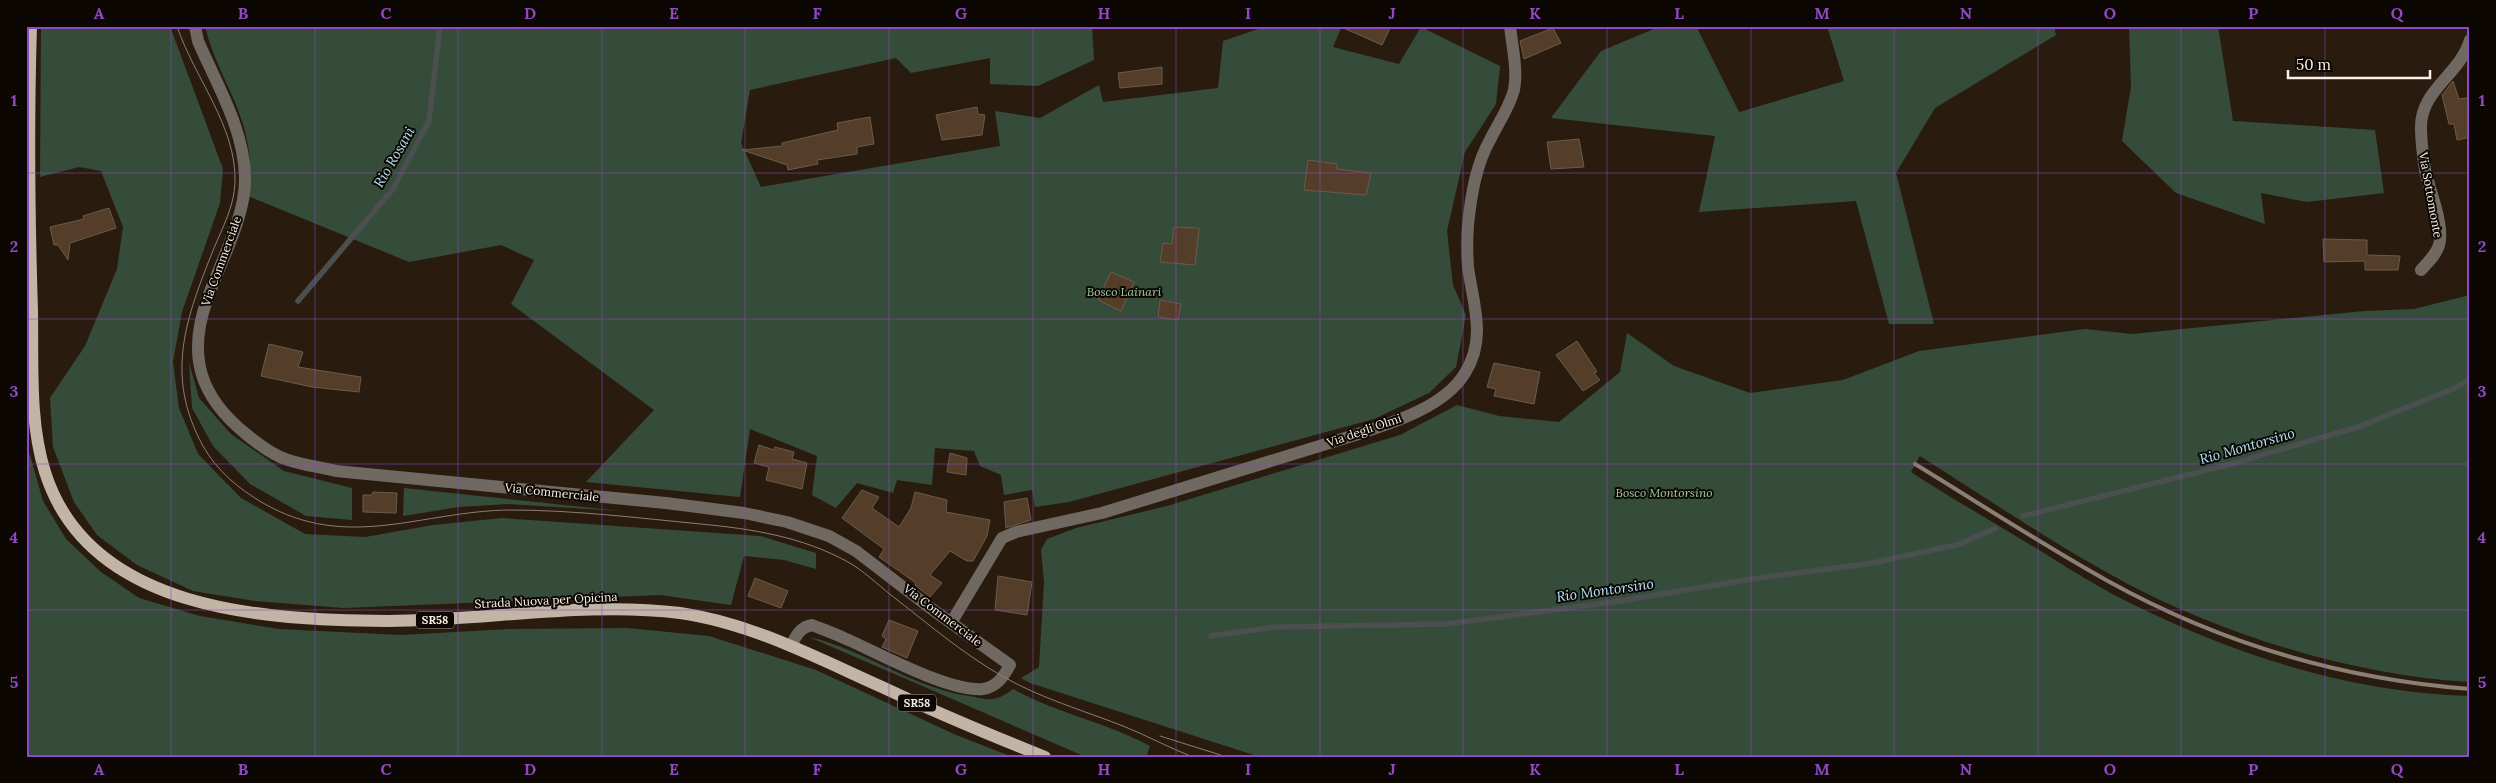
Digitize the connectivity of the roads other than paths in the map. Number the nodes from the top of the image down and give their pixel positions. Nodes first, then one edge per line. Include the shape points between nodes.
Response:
1 (31, 26) edge
2 (195, 26) edge
3 (1510, 26) edge
4 (2470, 40) edge
5 (2421, 270) dead end
6 (30, 389) edge
7 (951, 623) junction
8 (791, 646) junction
9 (1045, 757) edge

1 - 6 main road, Strada Nuova per Opicina / SR58
2 - 7 street, Via Commerciale via 198,41 237,128 243,151 243,200 201,320 198,359 201,378 212,400 234,425 260,445 286,459 336,471 666,503 787,522 829,536 856,551
3 - 7 street, Via degli Olmi via 1514,88 1482,159 1474,183 1470,212 1468,266 1479,329 1475,352 1465,373 1448,394 1393,423 1124,506 1002,538
4 - 5 street, Via Sottomonte via 2463,59 2435,89 2422,112 2425,170 2440,230 2440,244
6 - 8 main road, Strada Nuova per Opicina / SR58 via 44,470 62,510 90,545 106,559 140,581 182,598 256,612 355,621 643,610 713,620
7 - 8 street, Via Commerciale via 1010,665 994,686 982,689 956,685 812,625 798,632
8 - 9 main road, Strada Nuova per Opicina / SR58

